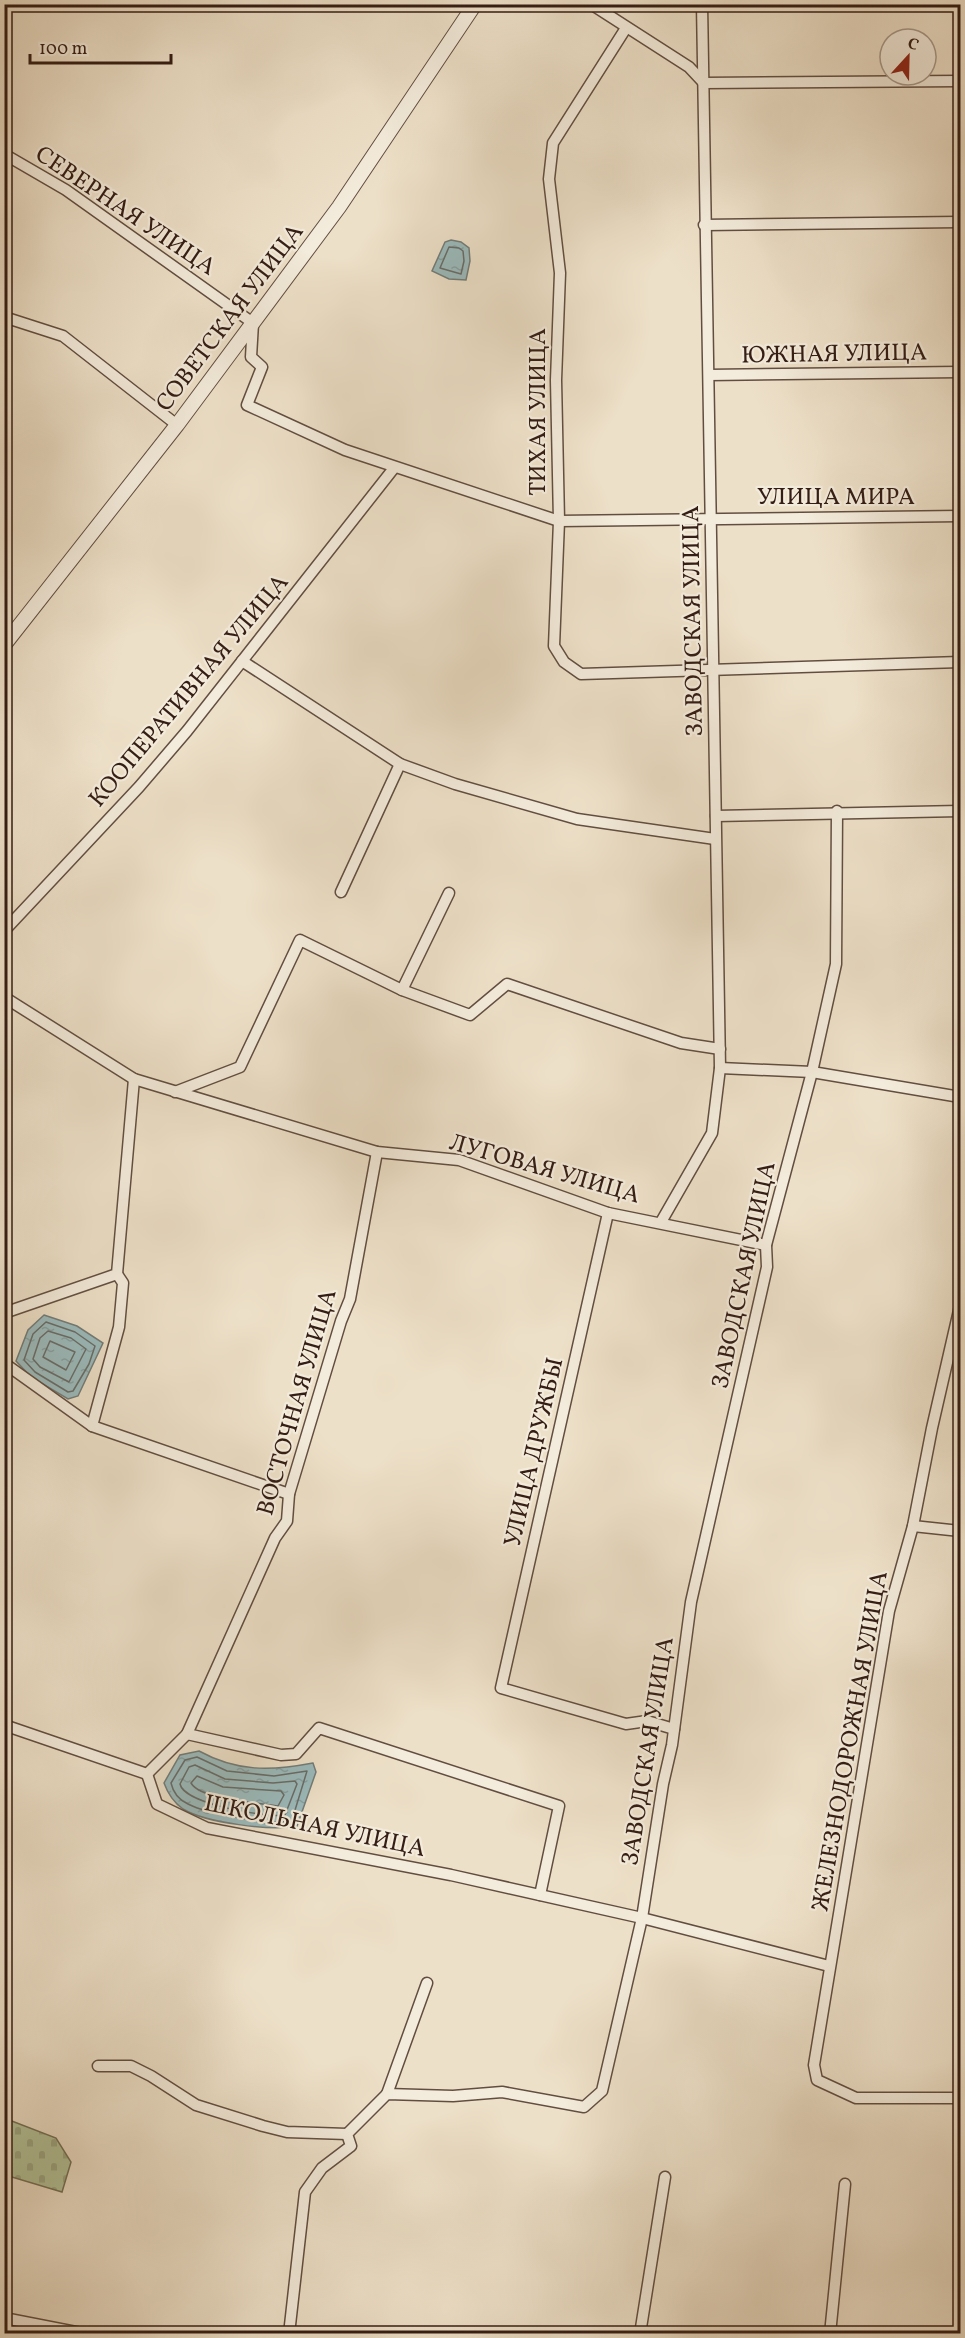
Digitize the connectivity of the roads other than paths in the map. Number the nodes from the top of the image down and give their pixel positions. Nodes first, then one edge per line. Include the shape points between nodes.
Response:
1 (475, 4) edge
2 (591, 4) edge
3 (702, 4) edge
4 (626, 28) junction
5 (960, 81) edge
6 (704, 83) junction
7 (4, 154) edge
8 (960, 222) edge
9 (704, 225) junction
10 (4, 317) edge
11 (253, 322) junction
12 (960, 372) edge
13 (709, 375) junction
14 (177, 425) junction
15 (394, 468) junction
16 (960, 516) edge
17 (711, 518) junction
18 (559, 521) junction
19 (4, 645) edge
20 (242, 661) junction
21 (960, 662) edge
22 (712, 668) junction
23 (400, 764) junction
24 (837, 811) junction
25 (960, 811) edge
26 (716, 816) junction
27 (715, 839) junction
28 (341, 892) dead end
29 (449, 894) dead end
30 (4, 931) edge
31 (402, 990) junction
32 (4, 997) edge
33 (720, 1049) junction
34 (720, 1068) junction
35 (812, 1072) junction
36 (134, 1079) junction
37 (175, 1092) junction
38 (960, 1097) edge
39 (377, 1152) junction
40 (608, 1213) junction
41 (661, 1222) junction
42 (766, 1245) junction
43 (117, 1274) junction
44 (960, 1306) edge
45 (4, 1313) edge
46 (4, 1363) edge
47 (92, 1426) junction
48 (289, 1494) junction
49 (913, 1526) junction
50 (960, 1531) edge
51 (4, 1725) edge
52 (674, 1730) junction
53 (187, 1734) junction
54 (147, 1774) junction
55 (540, 1895) junction
56 (642, 1918) junction
57 (829, 1966) junction
58 (427, 1983) dead end
59 (98, 2066) dead end
60 (387, 2094) junction
61 (960, 2098) edge
62 (347, 2134) junction
63 (665, 2177) dead end
64 (845, 2184) dead end
65 (4, 2318) edge
66 (86, 2334) edge
67 (289, 2334) edge
68 (640, 2334) edge
69 (830, 2334) edge

1 - 11 street, СОВЕТСКАЯ УЛИЦА via 339,207
2 - 4 street
3 - 6 street, ЗАВОДСКАЯ УЛИЦА
4 - 6 street via 689,67
4 - 18 street, ТИХАЯ УЛИЦА via 553,142 549,179 560,273 556,380
5 - 6 street
6 - 9 street, ЗАВОДСКАЯ УЛИЦА
7 - 11 street, СЕВЕРНАЯ УЛИЦА via 66,190
8 - 9 street
9 - 13 street, ЗАВОДСКАЯ УЛИЦА
10 - 14 street via 63,336
11 - 14 street, СОВЕТСКАЯ УЛИЦА
11 - 15 street via 251,357 262,367 247,405
12 - 13 street, ЮЖНАЯ УЛИЦА
13 - 17 street, ЗАВОДСКАЯ УЛИЦА
14 - 19 street, СОВЕТСКАЯ УЛИЦА
15 - 18 street
15 - 20 street, КООПЕРАТИВНАЯ УЛИЦА
16 - 17 street, УЛИЦА МИРА
17 - 18 street
17 - 22 street, ЗАВОДСКАЯ УЛИЦА
18 - 22 street, ТИХАЯ УЛИЦА via 554,646 564,662 581,674
20 - 23 street
20 - 30 street, КООПЕРАТИВНАЯ УЛИЦА via 139,787
21 - 22 street, ТИХАЯ УЛИЦА
22 - 26 street, ЗАВОДСКАЯ УЛИЦА
23 - 27 street via 577,819
23 - 28 street
24 - 25 street
24 - 26 street
24 - 35 street, ЗАВОДСКАЯ УЛИЦА via 836,964
26 - 27 street, ЗАВОДСКАЯ УЛИЦА
27 - 33 street, ЗАВОДСКАЯ УЛИЦА
29 - 31 street
31 - 33 street via 470,1015 507,984 681,1043
31 - 37 street via 300,940 240,1067
32 - 36 street, ЛУГОВАЯ УЛИЦА
33 - 34 street, ЗАВОДСКАЯ УЛИЦА
34 - 35 street
34 - 41 street, ЗАВОДСКАЯ УЛИЦА via 712,1134
35 - 38 street
35 - 42 street, ЗАВОДСКАЯ УЛИЦА
36 - 37 street, ЛУГОВАЯ УЛИЦА
36 - 43 street
37 - 39 street, ЛУГОВАЯ УЛИЦА
39 - 40 street, ЛУГОВАЯ УЛИЦА via 459,1160
39 - 48 street, ВОСТОЧНАЯ УЛИЦА via 350,1299
40 - 41 street, ЛУГОВАЯ УЛИЦА
40 - 52 street, УЛИЦА ДРУЖБЫ via 501,1688 626,1724 647,1721
41 - 42 street, ЛУГОВАЯ УЛИЦА
42 - 52 street, ЗАВОДСКАЯ УЛИЦА via 767,1267 691,1602
43 - 45 street
43 - 47 street via 123,1282 119,1327
44 - 49 street, ЖЕЛЕЗНОДОРОЖНАЯ УЛИЦА
46 - 47 street
47 - 48 street
48 - 53 street, ВОСТОЧНАЯ УЛИЦА via 287,1521 275,1538
49 - 50 street
49 - 57 street, ЖЕЛЕЗНОДОРОЖНАЯ УЛИЦА via 889,1611
51 - 54 street
52 - 56 street, ЗАВОДСКАЯ УЛИЦА
53 - 54 street, ВОСТОЧНАЯ УЛИЦА
53 - 55 street via 281,1755 296,1754 319,1728 559,1806
54 - 55 street, ШКОЛЬНАЯ УЛИЦА via 157,1804 207,1828
55 - 56 street, ШКОЛЬНАЯ УЛИЦА
56 - 57 street, ШКОЛЬНАЯ УЛИЦА
56 - 60 street, ЗАВОДСКАЯ УЛИЦА via 602,2091 584,2107 502,2092 453,2096
57 - 61 street, ЖЕЛЕЗНОДОРОЖНАЯ УЛИЦА via 814,2066 817,2080 856,2098
58 - 60 street
59 - 62 street via 131,2066 196,2105 263,2126 287,2132
60 - 62 street
62 - 67 street via 351,2146 322,2168 305,2192
63 - 68 street
64 - 69 street
65 - 66 street

